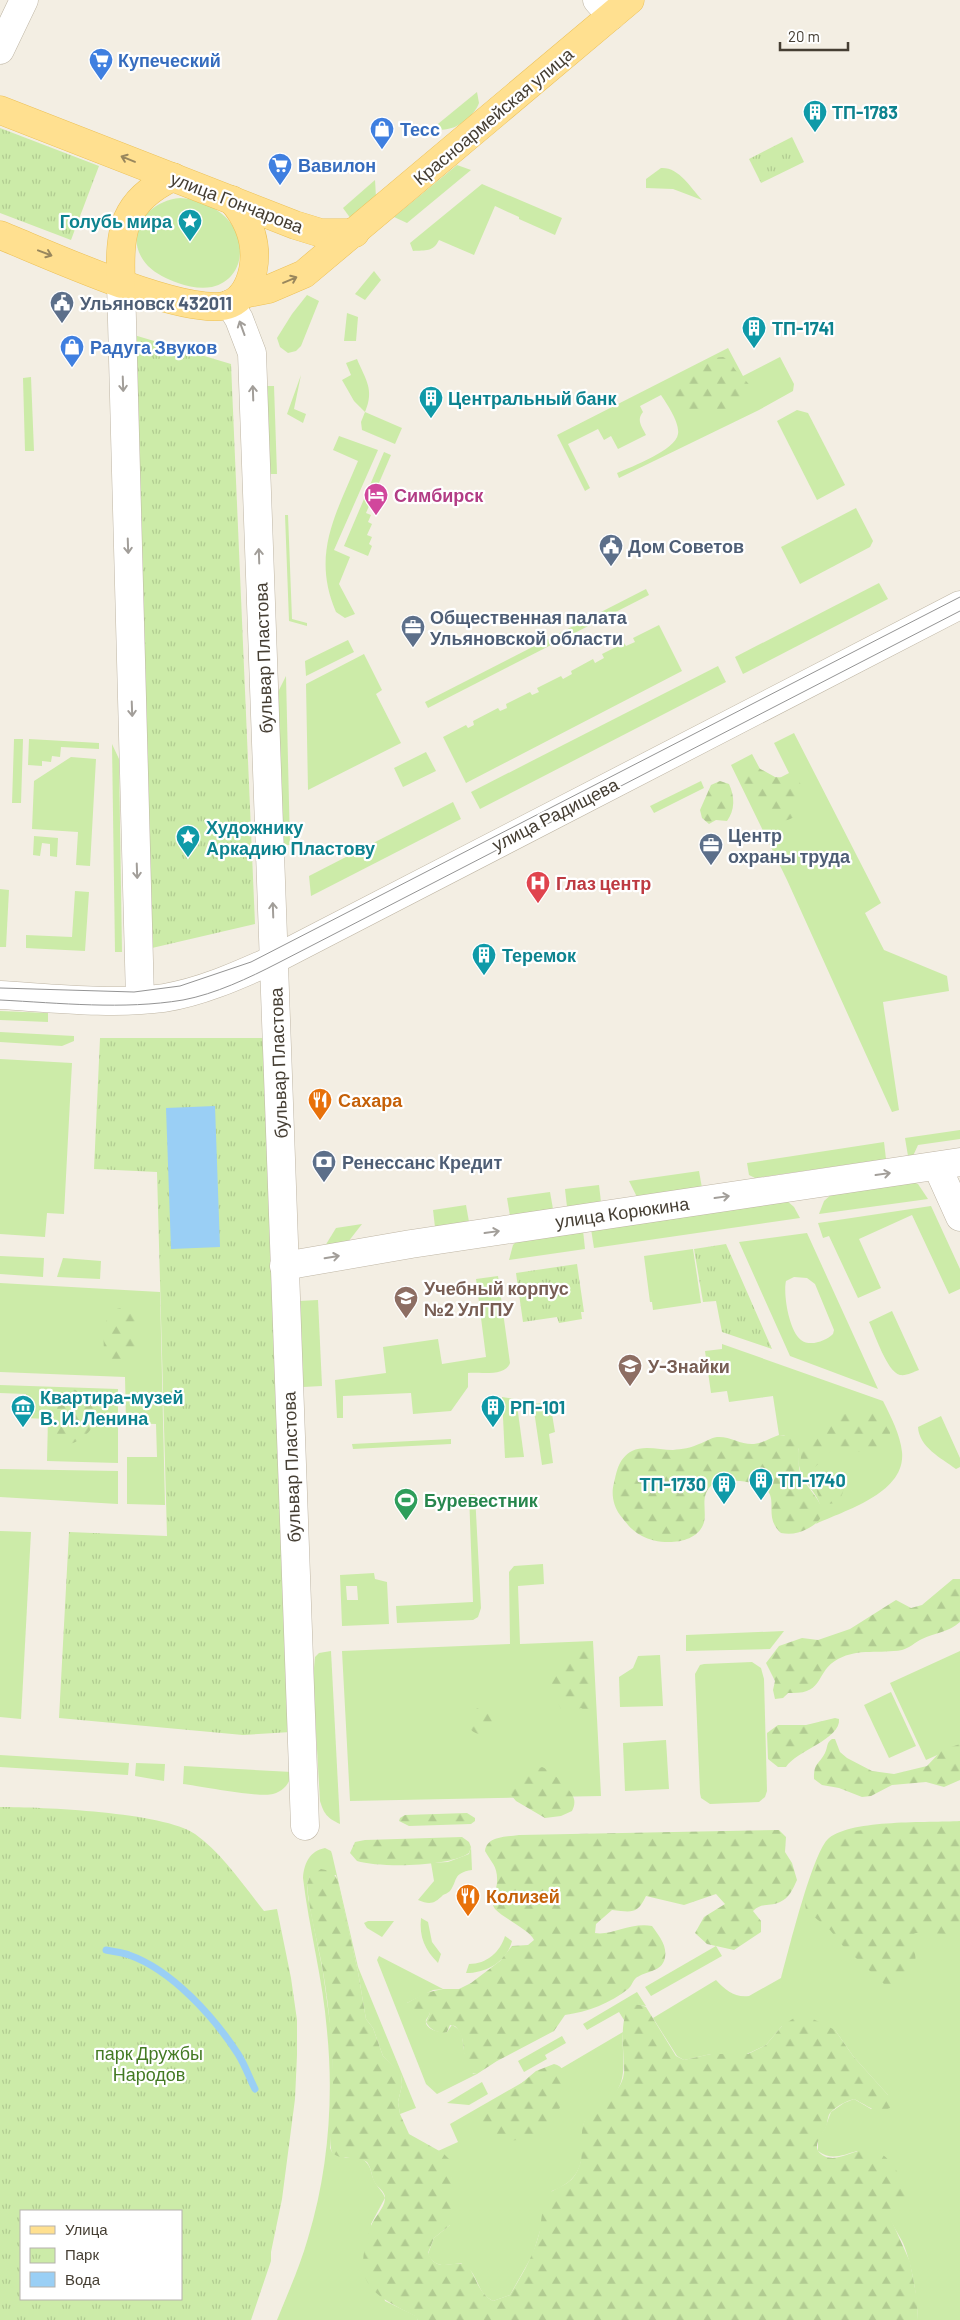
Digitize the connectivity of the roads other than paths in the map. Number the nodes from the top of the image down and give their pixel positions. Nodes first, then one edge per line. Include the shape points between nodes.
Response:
1 (24, 0) edge
2 (613, 5) edge
3 (0, 50) edge
4 (0, 110) edge
5 (173, 177) junction
6 (232, 200) junction
7 (355, 233) junction
8 (0, 235) edge
9 (120, 282) junction
10 (237, 299) junction
11 (960, 604) edge
12 (275, 959) junction
13 (0, 995) edge
14 (140, 999) junction
15 (948, 1164) edge
16 (960, 1217) edge
17 (284, 1266) junction
18 (305, 1826) dead end

1 - 3 street
2 - 7 main road, Красноармейская улица
5 -> 4 main road, улица Гончарова
5 - 6 main road, улица Гончарова
5 - 9 main road via 148,190 134,206 121,246
6 - 7 main road, улица Гончарова via 321,233
6 - 10 main road via 241,211 253,239 250,283
10 -> 7 main road via 304,274
8 -> 9 main road
9 - 10 main road via 184,304 212,307
9 -> 14 street
12 -> 10 street, бульвар Пластова via 252,353 239,319
11 - 12 street, улица Радищева
12 - 14 street, улица Радищева via 233,978 184,994
12 - 17 street, бульвар Пластова
13 - 14 street, улица Радищева
15 - 16 street
17 -> 15 street, улица Корюкина
17 - 18 street, бульвар Пластова

